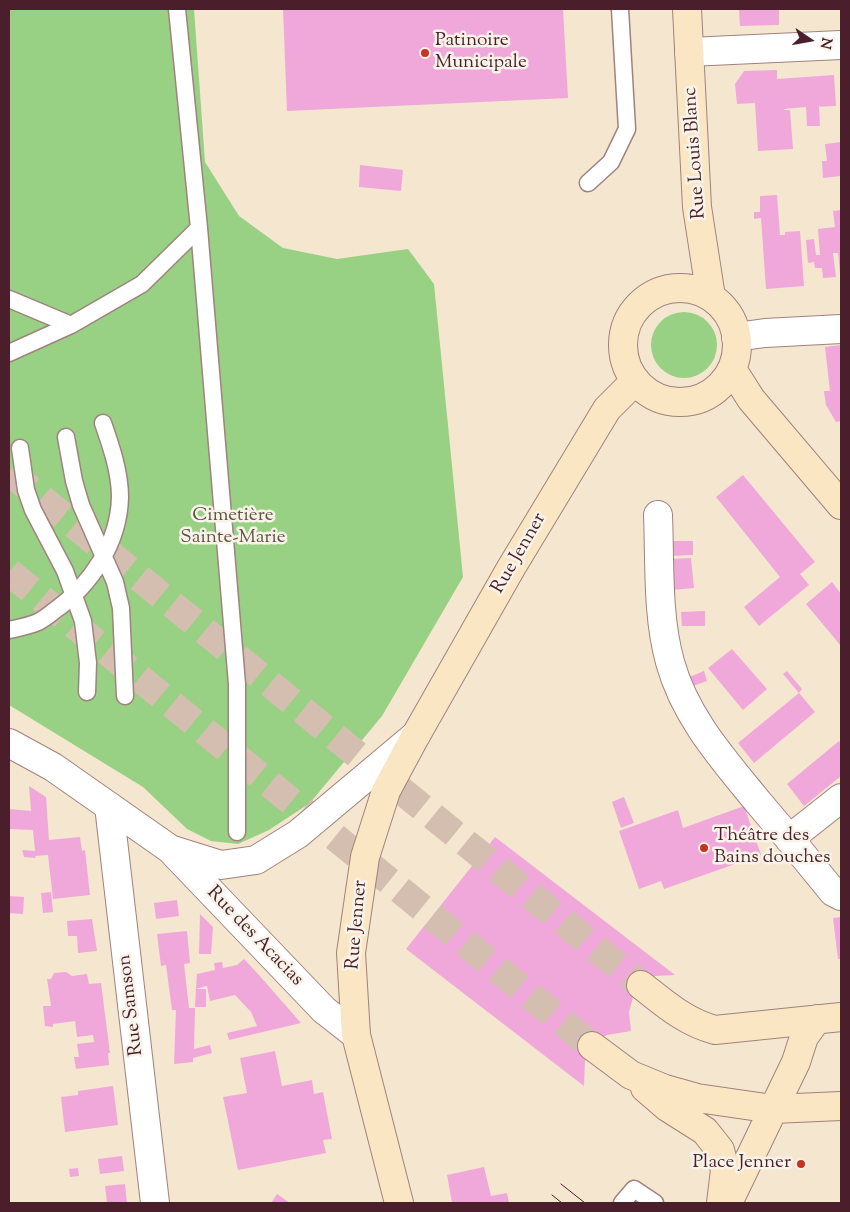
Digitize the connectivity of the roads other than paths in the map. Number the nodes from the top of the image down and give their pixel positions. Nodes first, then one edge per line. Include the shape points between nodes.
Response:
1 (178, 9) edge
2 (620, 9) edge
3 (687, 9) edge
4 (841, 45) edge
5 (689, 52) junction
6 (588, 183) dead end
7 (199, 228) junction
8 (711, 297) junction
9 (9, 299) edge
10 (70, 325) junction
11 (841, 329) edge
12 (736, 337) junction
13 (9, 353) edge
14 (732, 368) junction
15 (635, 381) junction
16 (103, 423) dead end
17 (66, 437) dead end
18 (20, 448) dead end
19 (841, 505) edge
20 (658, 515) dead end
21 (103, 556) junction
22 (74, 596) junction
23 (9, 630) edge
24 (87, 692) dead end
25 (125, 696) dead end
26 (416, 735) junction
27 (9, 743) edge
28 (841, 798) edge
29 (109, 806) junction
30 (237, 832) dead end
31 (789, 838) junction
32 (170, 849) junction
33 (841, 896) edge
34 (641, 985) tunnel mouth
35 (829, 1018) edge
36 (356, 1035) junction
37 (592, 1046) tunnel mouth
38 (796, 1062) junction
39 (631, 1075) junction
40 (829, 1107) edge
41 (773, 1109) junction
42 (155, 1203) edge
43 (398, 1203) edge
44 (622, 1203) edge
45 (655, 1203) edge
46 (721, 1203) edge
47 (728, 1203) edge

1 - 7 lane
2 - 6 lane via 627,129 610,162
3 - 5 main road, Rue Louis Blanc
4 - 5 street
5 - 8 main road, Rue Louis Blanc via 697,207
7 - 10 lane via 142,284
7 - 30 lane via 237,684
8 - 12 main road via 732,322
8 - 15 main road via 696,290 680,288 651,295 639,304 630,316 622,344 624,359
9 - 10 lane
10 - 13 lane
11 - 12 street
12 - 14 main road
14 - 15 main road via 712,392 682,402 659,398
14 - 19 main road via 751,399
15 - 26 main road, Rue Jenner via 602,417
16 - 21 lane via 120,497 115,529
17 - 21 lane via 81,504
18 - 22 lane via 26,490 33,510
20 - 31 street via 662,624 683,700 722,759
21 - 22 lane
21 - 25 lane via 115,582 121,608
22 - 23 lane via 40,621
22 - 24 lane via 83,622
26 - 32 street, Rue Jenner via 298,834 256,860 221,865
26 - 36 main road, Rue Jenner via 386,791 365,857 351,952
27 - 29 street, Rue des Acacias via 53,767
28 - 31 street
29 - 32 street, Rue des Acacias
29 - 42 street, Rue Samson
31 - 33 street via 834,892
32 - 36 street, Rue des Acacias via 324,1010
34 - 35 main road via 686,1020 715,1030
35 - 38 main road via 804,1036
36 - 43 main road
37 - 39 main road
38 - 40 main road via 804,1083
38 - 41 main road
39 - 41 main road via 697,1098
39 - 46 main road via 667,1108 705,1131 720,1150 725,1170
40 - 41 main road
41 - 47 main road
44 - 45 lane via 634,1189

